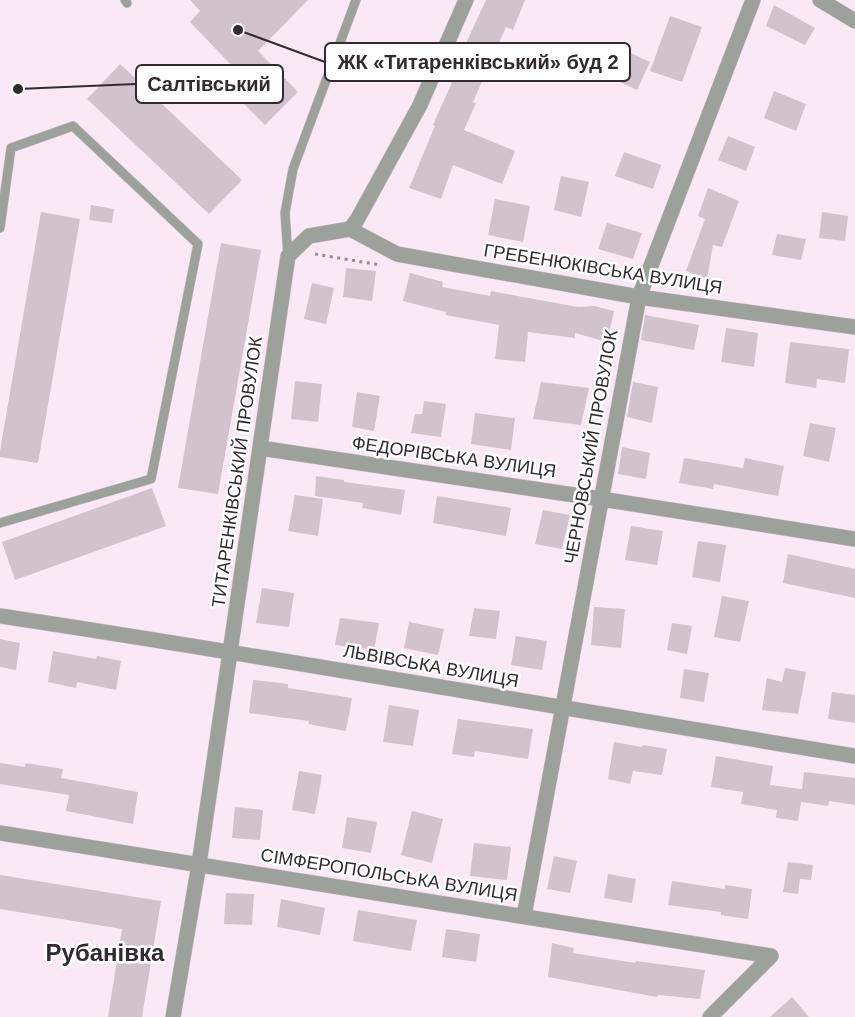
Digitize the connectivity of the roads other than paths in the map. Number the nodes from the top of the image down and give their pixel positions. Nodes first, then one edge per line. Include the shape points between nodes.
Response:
1 (356, 0) edge
2 (466, 0) edge
3 (753, 0) edge
4 (820, 0) edge
5 (855, 21) edge
6 (2, 200) edge
7 (0, 228) edge
8 (350, 229) junction
9 (288, 256) junction
10 (639, 297) junction
11 (855, 327) edge
12 (260, 448) junction
13 (601, 499) junction
14 (0, 523) edge
15 (855, 539) edge
16 (0, 616) edge
17 (230, 651) junction
18 (561, 709) junction
19 (855, 756) edge
20 (0, 833) edge
21 (199, 864) junction
22 (524, 916) junction
23 (173, 1017) edge
24 (710, 1017) edge

1 - 9 lane via 293,170 285,213
2 - 8 street via 420,105
3 - 10 street, ЧЕРНОВСЬКИЙ ПРОВУЛОК
4 - 5 street
6 - 7 lane
6 - 14 lane via 10,148 73,126 198,244 151,479
8 - 9 street via 309,236
8 - 10 street, ГРЕБЕНЮКІВСЬКА ВУЛИЦЯ via 397,254
9 - 12 street, ТИТАРЕНКІВСЬКИЙ ПРОВУЛОК
10 - 11 street, ГРЕБЕНЮКІВСЬКА ВУЛИЦЯ
10 - 13 street, ЧЕРНОВСЬКИЙ ПРОВУЛОК
12 - 13 street, ФЕДОРІВСЬКА ВУЛИЦЯ
12 - 17 street, ТИТАРЕНКІВСЬКИЙ ПРОВУЛОК
13 - 15 street, ФЕДОРІВСЬКА ВУЛИЦЯ
13 - 18 street, ЧЕРНОВСЬКИЙ ПРОВУЛОК
16 - 17 street, ЛЬВІВСЬКА ВУЛИЦЯ
17 - 18 street, ЛЬВІВСЬКА ВУЛИЦЯ
17 - 21 street, ТИТАРЕНКІВСЬКИЙ ПРОВУЛОК
18 - 19 street, ЛЬВІВСЬКА ВУЛИЦЯ
18 - 22 street, ЧЕРНОВСЬКИЙ ПРОВУЛОК
20 - 21 street, СІМФЕРОПОЛЬСЬКА ВУЛИЦЯ
21 - 22 street, СІМФЕРОПОЛЬСЬКА ВУЛИЦЯ
21 - 23 street, ТИТАРЕНКІВСЬКИЙ ПРОВУЛОК
22 - 24 street, СІМФЕРОПОЛЬСЬКА ВУЛИЦЯ via 771,956

